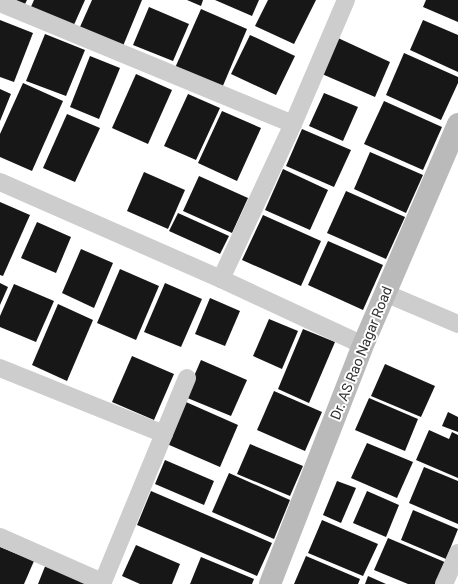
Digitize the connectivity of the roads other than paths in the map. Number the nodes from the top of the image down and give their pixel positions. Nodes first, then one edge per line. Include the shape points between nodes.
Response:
1 (346, 0) edge
2 (0, 4) edge
3 (293, 124) junction
4 (458, 124) edge
5 (0, 182) edge
6 (221, 279) junction
7 (385, 293) junction
8 (458, 324) edge
9 (363, 345) junction
10 (0, 368) edge
11 (187, 378) dead end
12 (164, 434) junction
13 (0, 538) edge
14 (458, 554) edge
15 (102, 583) edge
16 (270, 584) edge
17 (444, 584) edge

1 - 3 street
2 - 3 street
3 - 6 street
4 - 7 street, Dr. AS Rao Nagar Road
5 - 6 street
6 - 9 street
7 - 8 street
7 - 9 street, Dr. AS Rao Nagar Road
9 - 16 street, Dr. AS Rao Nagar Road
10 - 12 street
11 - 12 street
12 - 15 street
13 - 15 street
14 - 17 street

